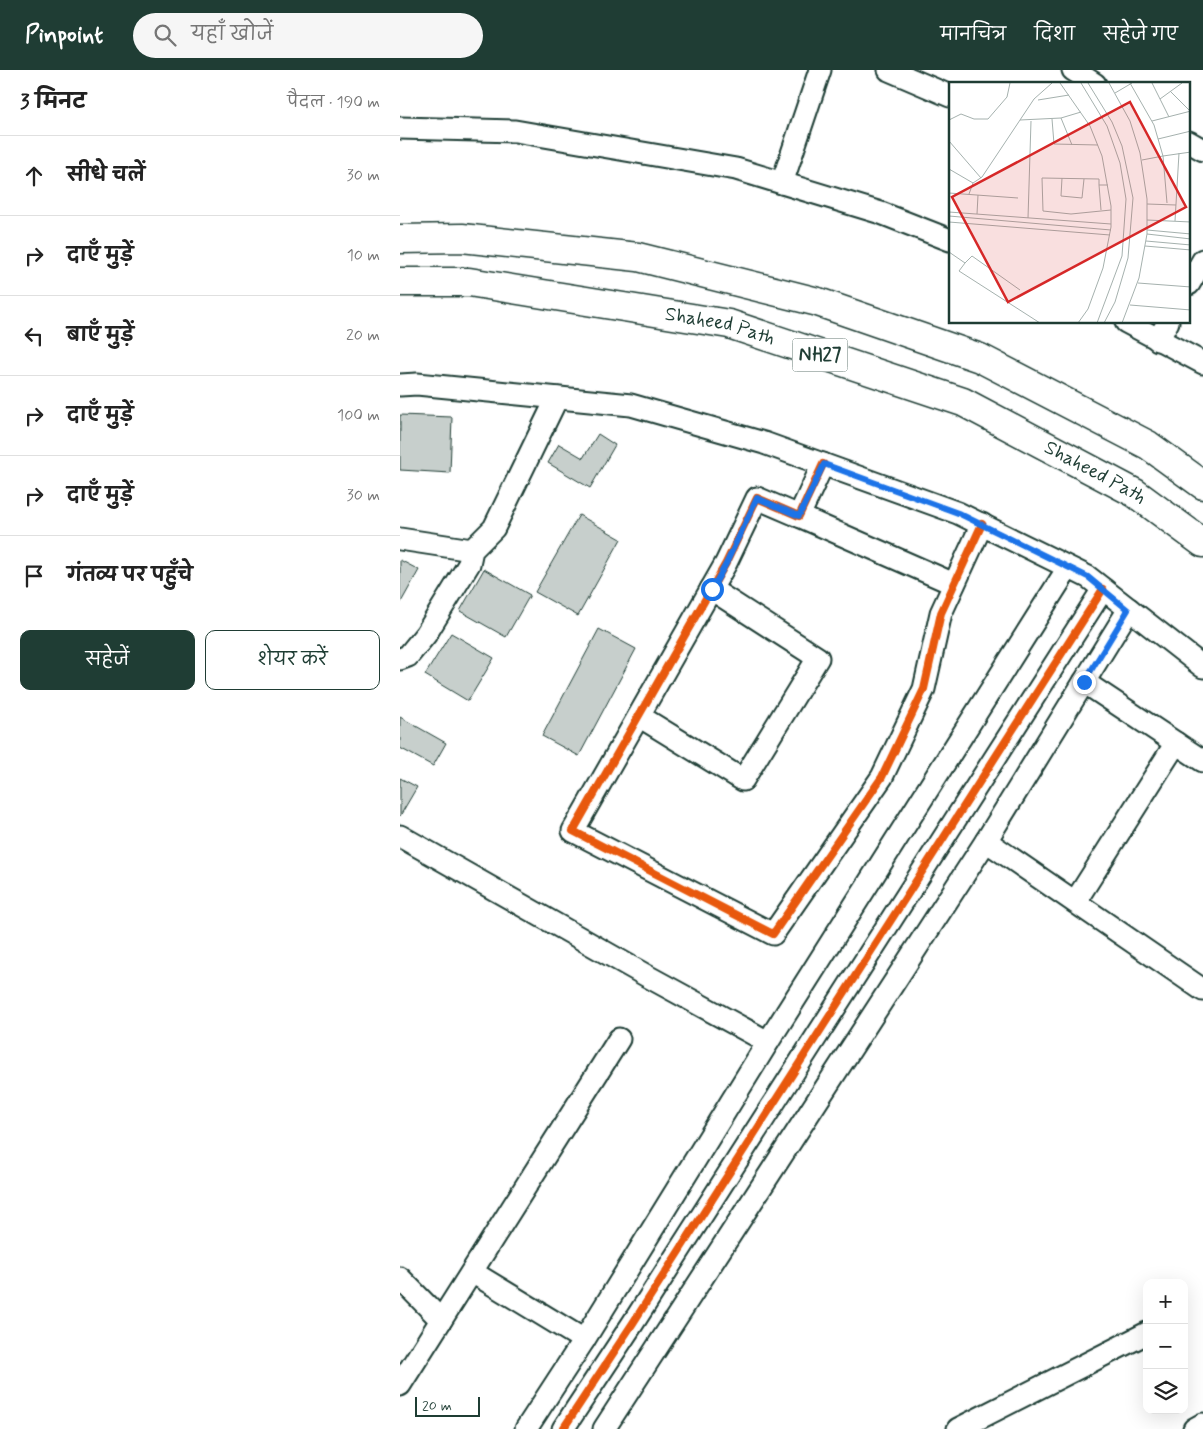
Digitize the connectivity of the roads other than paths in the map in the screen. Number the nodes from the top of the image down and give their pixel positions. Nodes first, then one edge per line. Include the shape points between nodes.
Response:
1 (820, 70) edge
2 (889, 70) edge
3 (1073, 70) edge
4 (1092, 82) edge
5 (949, 96) edge
6 (400, 128) edge
7 (1190, 143) edge
8 (1203, 150) edge
9 (782, 183) junction
10 (400, 239) edge
11 (949, 240) edge
12 (1203, 260) edge
13 (400, 282) edge
14 (1190, 282) edge
15 (1134, 324) edge
16 (1163, 331) edge
17 (1203, 363) edge
18 (400, 385) edge
19 (557, 398) junction
20 (824, 464) junction
21 (1203, 485) edge
22 (799, 516) junction
23 (982, 524) junction
24 (400, 539) edge
25 (1203, 543) edge
26 (472, 550) junction
27 (1068, 568) junction
28 (954, 584) junction
29 (712, 589) junction
30 (1103, 589) junction
31 (1128, 610) junction
32 (400, 658) edge
33 (1203, 667) edge
34 (1084, 682) junction
35 (639, 716) junction
36 (1176, 743) junction
37 (1203, 761) edge
38 (400, 836) edge
39 (986, 841) junction
40 (1075, 902) junction
41 (1203, 990) edge
42 (620, 1039) dead end
43 (768, 1042) junction
44 (472, 1272) junction
45 (400, 1278) edge
46 (441, 1320) junction
47 (1143, 1335) edge
48 (584, 1340) junction
49 (400, 1385) edge
50 (1203, 1424) edge
51 (526, 1429) edge
52 (563, 1429) edge
53 (604, 1429) edge
54 (958, 1429) edge
55 (1194, 1429) edge

1 - 9 street
2 - 5 street
3 - 4 street
6 - 9 street via 516,131 736,169
7 - 8 street
9 - 11 street via 881,213
10 - 21 highway, NH27 via 462,238 638,257 818,302 980,358 1148,446
12 - 14 street
13 - 25 highway, Shaheed Path / NH27 via 469,282 729,324 963,402 1135,493
15 - 16 street
16 - 17 street
18 - 19 street
19 - 20 street via 631,405 764,443
19 - 26 street via 494,528
20 - 22 street
20 - 23 street
22 - 28 street
22 - 29 street via 757,498
23 - 27 street
23 - 28 street
24 - 26 street
26 - 32 street via 469,564 426,634 408,656
27 - 30 street via 1088,577
27 - 43 street
28 - 35 street via 941,613 924,689 882,777 773,934 573,831
29 - 35 street
29 - 35 street via 818,658 742,780
30 - 31 street
30 - 52 street
31 - 33 street
31 - 34 street
34 - 36 street
34 - 39 street
36 - 37 street
36 - 40 street
38 - 43 street
39 - 40 street
39 - 53 street
40 - 41 street
42 - 44 street
43 - 48 street
44 - 46 street
44 - 48 street
45 - 46 street
46 - 49 street
47 - 54 street
48 - 51 street
50 - 55 street

